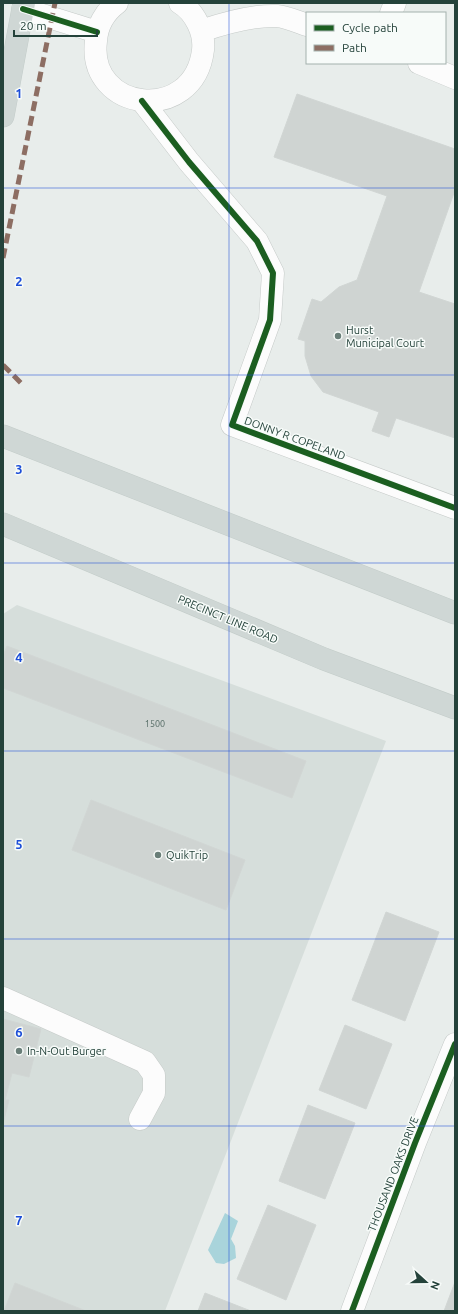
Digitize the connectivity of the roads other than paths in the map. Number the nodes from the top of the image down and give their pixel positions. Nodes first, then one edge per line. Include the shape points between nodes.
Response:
1 (117, 3) edge
2 (184, 4) edge
3 (23, 6) edge
4 (306, 25) edge
5 (201, 31) junction
6 (97, 32) junction
7 (421, 64) edge
8 (455, 78) edge
9 (142, 101) junction
10 (3, 116) edge
11 (3, 436) edge
12 (455, 508) edge
13 (3, 524) edge
14 (3, 538) edge
15 (43, 541) junction
16 (455, 613) edge
17 (455, 708) edge
18 (3, 998) edge
19 (455, 1044) edge
20 (140, 1119) dead end
21 (352, 1311) edge

1 - 6 street via 103,18
2 - 5 street via 194,16
3 - 6 street
3 - 10 main road
4 - 5 street via 278,16 227,23
5 - 9 street via 203,48 200,66 190,82 177,94 160,100
6 - 9 street via 94,50 99,69 109,85 124,96
7 - 8 street
9 - 12 street, DONNY R COPELAND via 188,162 257,241 273,273 270,320 232,425
11 - 16 main road
13 - 15 main road, PRECINCT LINE ROAD
14 - 15 main road
15 - 17 main road, PRECINCT LINE ROAD via 324,659
18 - 20 street via 145,1062 154,1075 154,1093
19 - 21 street, THOUSAND OAKS DRIVE

